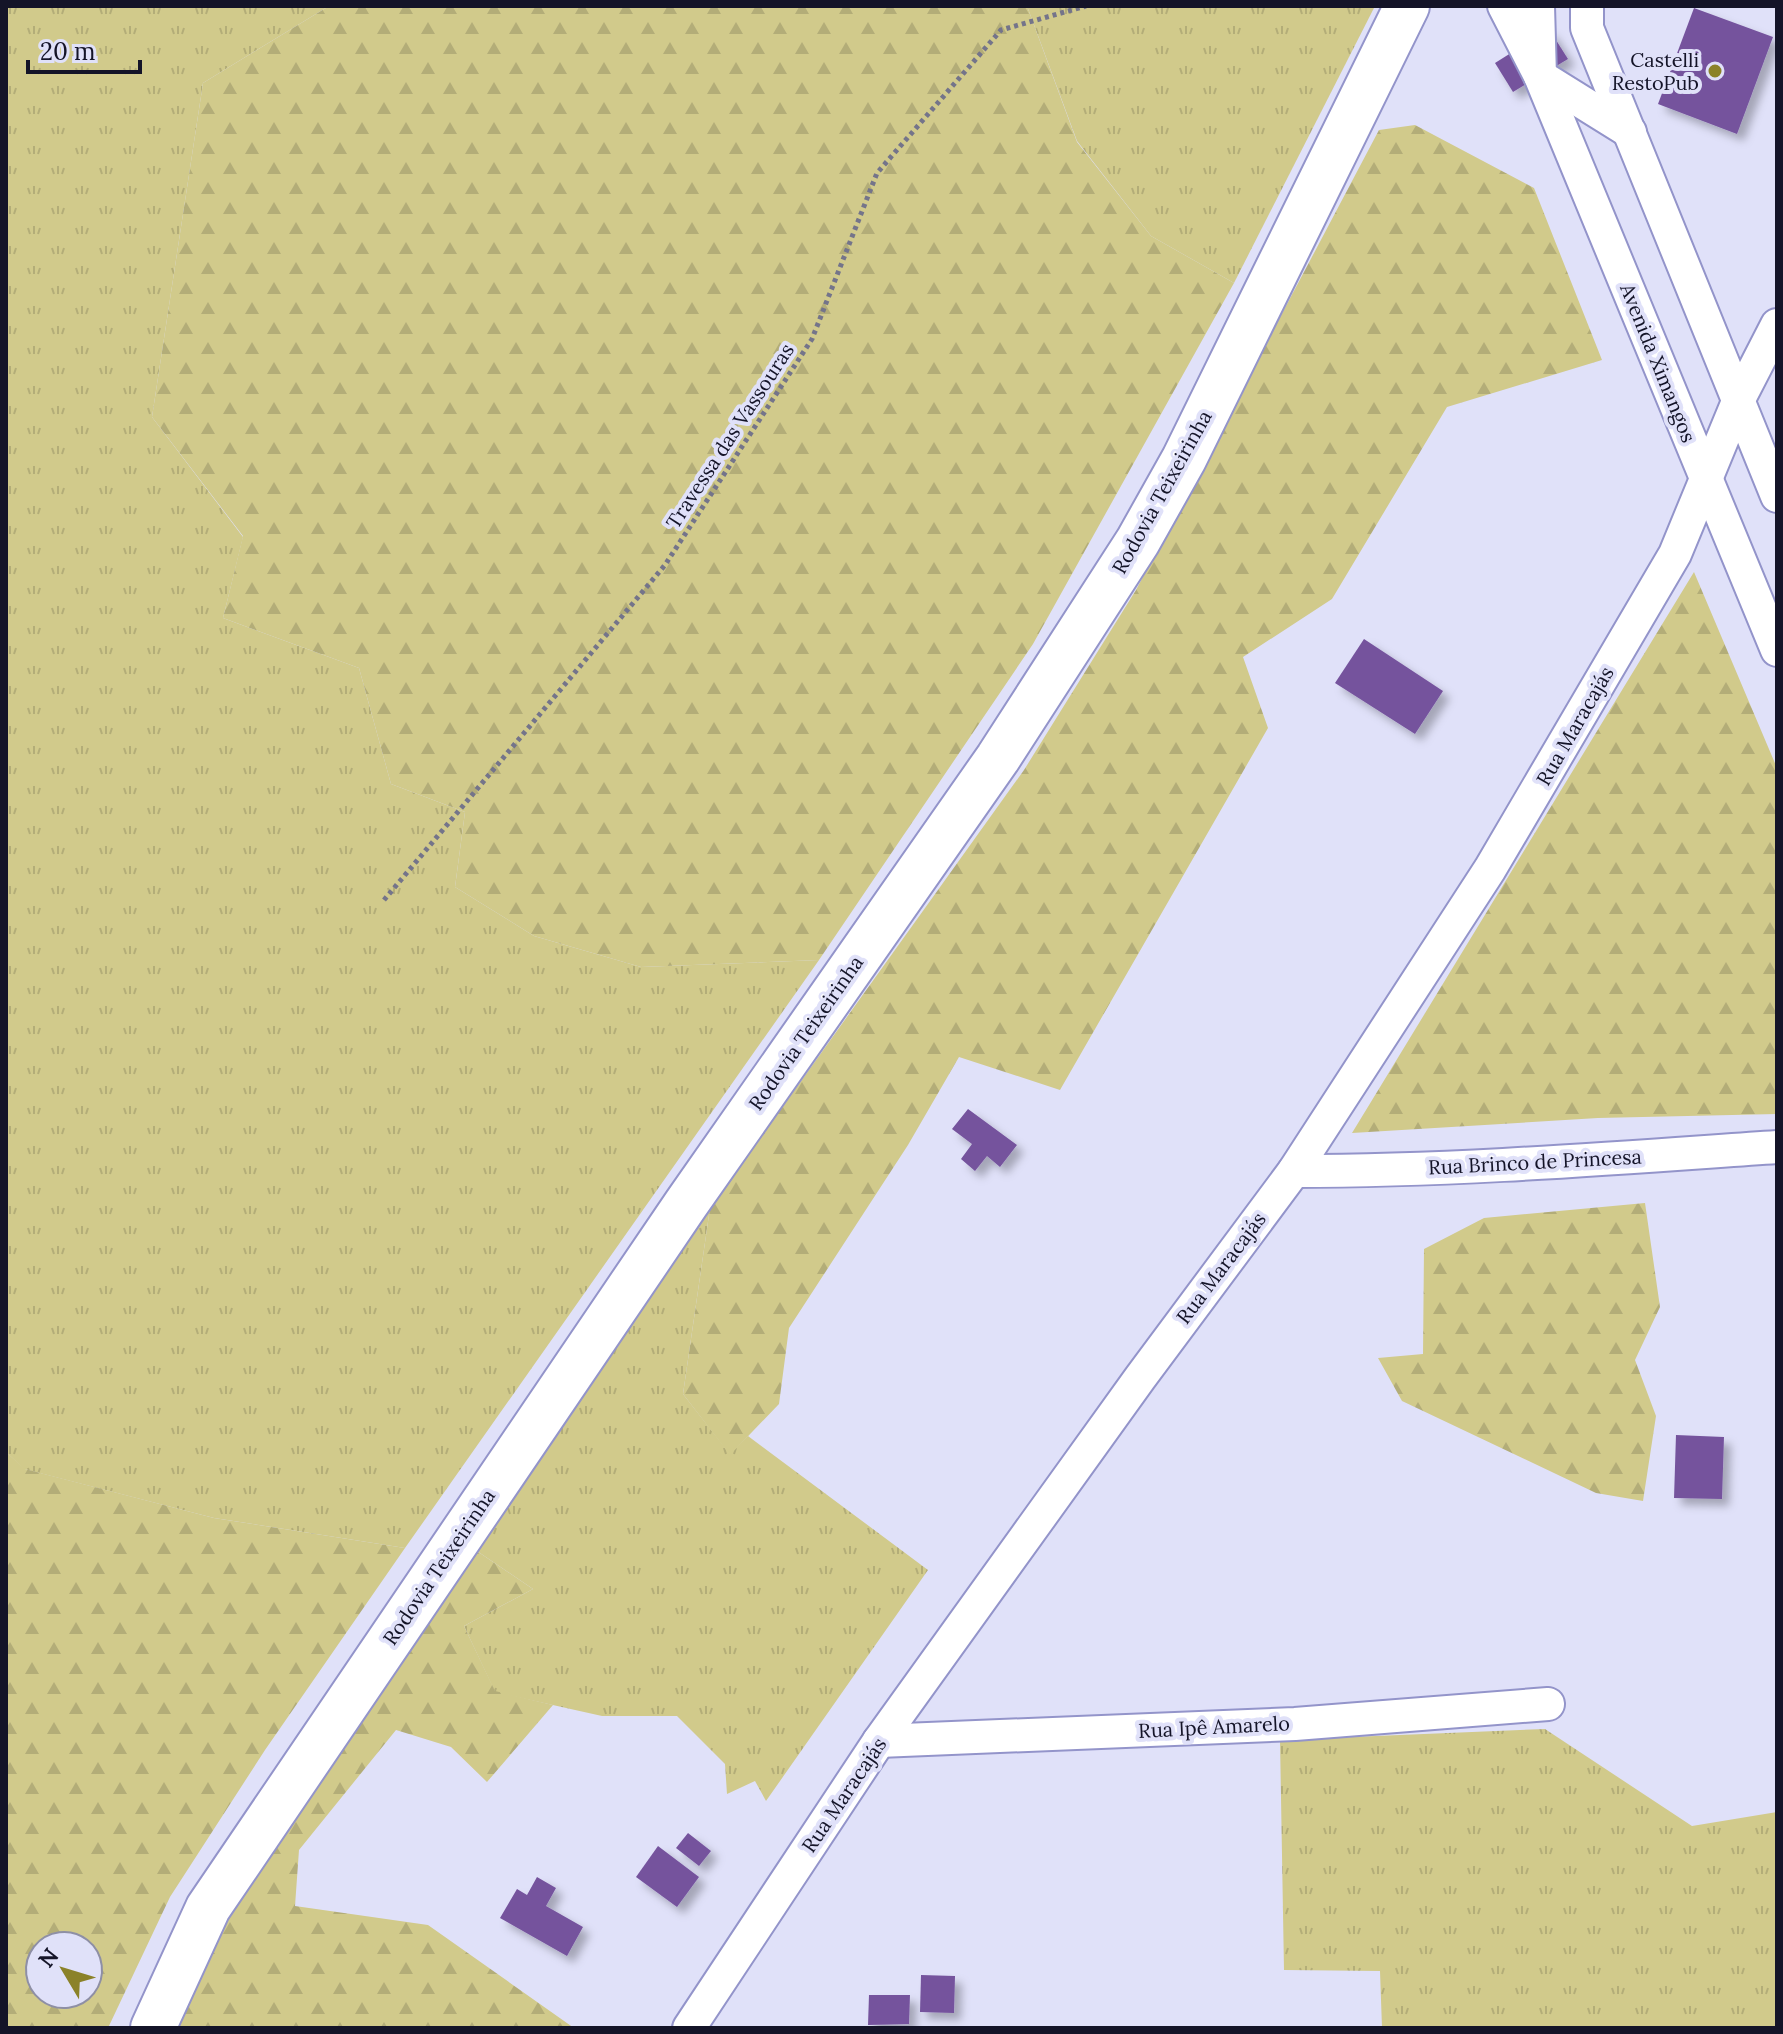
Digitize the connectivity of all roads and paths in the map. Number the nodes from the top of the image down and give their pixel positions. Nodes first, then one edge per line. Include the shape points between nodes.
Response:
1 (1086, 6) edge
2 (1407, 6) edge
3 (1504, 6) edge
4 (1538, 6) edge
5 (1587, 6) edge
6 (1540, 76) junction
7 (1630, 132) junction
8 (1777, 325) edge
9 (1739, 399) junction
10 (1705, 479) junction
11 (1777, 496) edge
12 (1777, 650) edge
13 (384, 900) dead end
14 (1777, 1147) edge
15 (1294, 1171) junction
16 (1548, 1704) dead end
17 (879, 1741) junction
18 (153, 2028) edge
19 (689, 2028) edge

1 - 13 path, Travessa das Vassouras via 1001,30 877,173 812,339 665,565
2 - 18 main road, Rodovia Teixeirinha via 1184,459 1138,541 998,758 686,1204 208,1908
3 - 6 street
4 - 6 street, Avenida Ximangos
5 - 7 street via 1587,28
6 - 7 street
6 - 10 street, Avenida Ximangos
7 - 9 street
8 - 9 street, Rua Maracajás
9 - 10 street, Rua Maracajás
9 - 11 street
10 - 12 street, Avenida Ximangos
10 - 15 street, Rua Maracajás via 1675,554 1490,869
14 - 15 street, Rua Brinco de Princesa via 1560,1162
15 - 17 street, Rua Maracajás
16 - 17 street, Rua Ipê Amarelo via 1295,1724
17 - 19 street, Rua Maracajás

